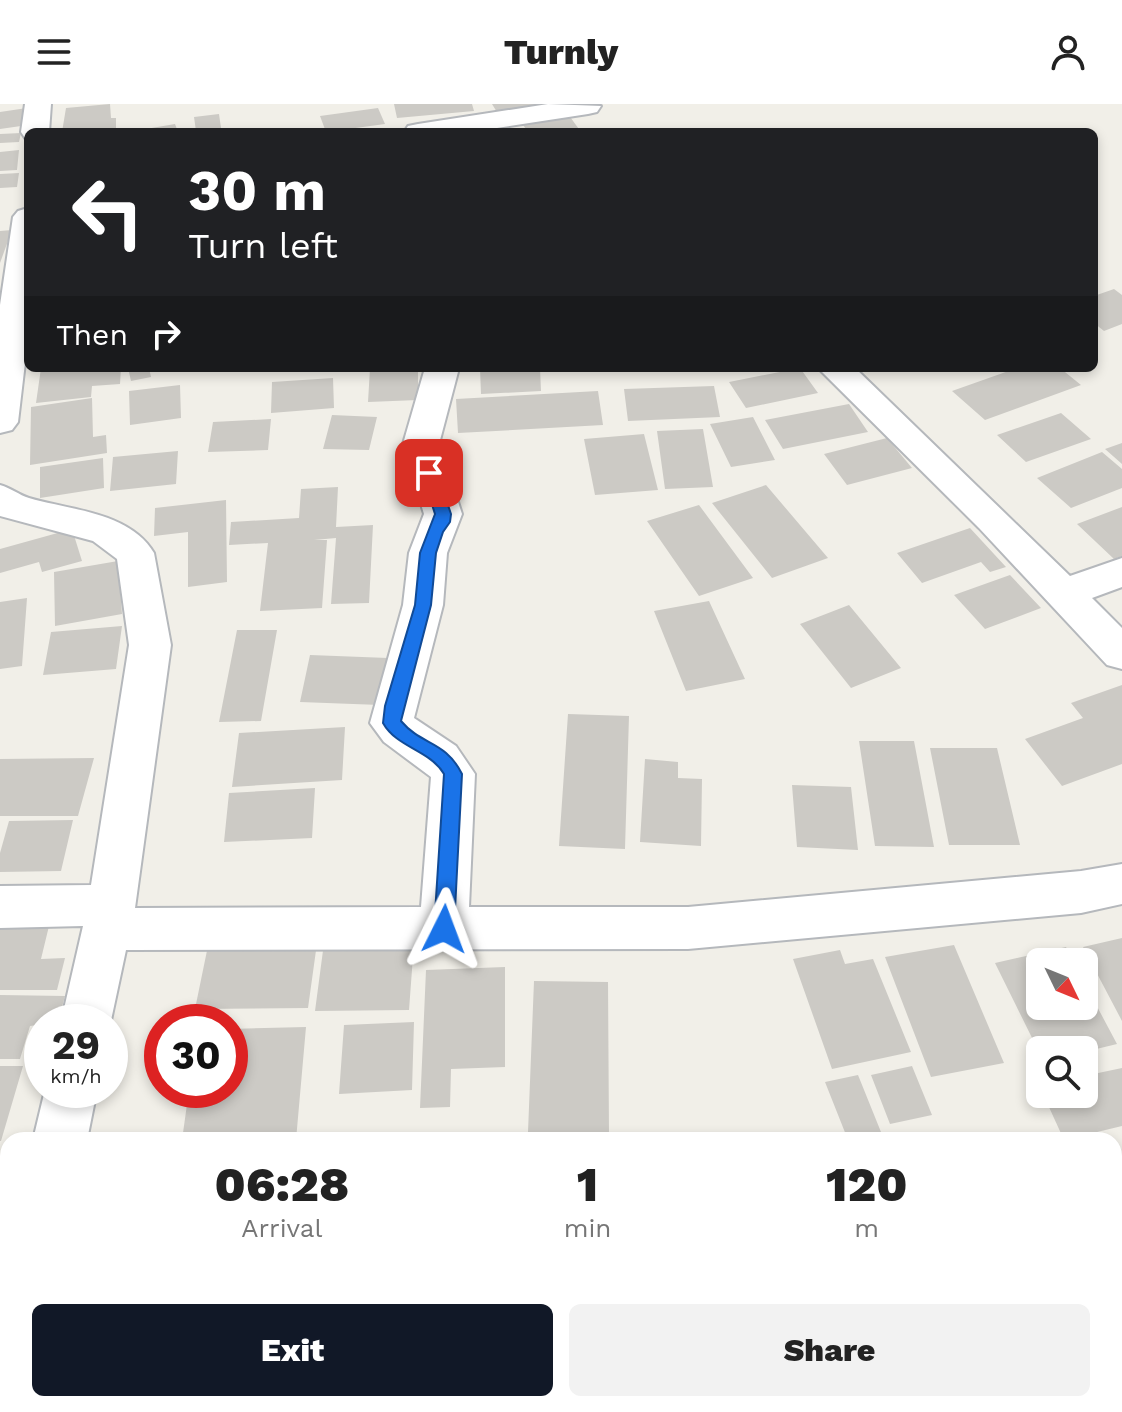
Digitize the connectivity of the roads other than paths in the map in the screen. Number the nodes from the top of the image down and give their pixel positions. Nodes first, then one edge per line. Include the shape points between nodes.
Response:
1 (38, 104) edge
2 (592, 111) edge
3 (35, 128) edge
4 (451, 128) edge
5 (24, 231) edge
6 (10, 282) edge
7 (441, 372) edge
8 (839, 372) edge
9 (0, 422) edge
10 (0, 498) edge
11 (1122, 572) edge
12 (1063, 594) junction
13 (1122, 654) edge
14 (1122, 884) edge
15 (0, 907) edge
16 (110, 917) junction
17 (444, 929) junction
18 (90, 1004) edge
19 (67, 1108) edge
20 (62, 1132) edge

1 - 3 street
2 - 4 street
5 - 6 street
6 - 9 street
7 - 17 street via 421,444 442,522 428,553 423,605 392,723 444,758 453,774
8 - 12 street
10 - 16 street via 11,506 106,531 135,553 150,645
11 - 12 street
12 - 13 street
14 - 17 street via 688,928
15 - 16 street
16 - 17 street
16 - 18 street
19 - 20 street

